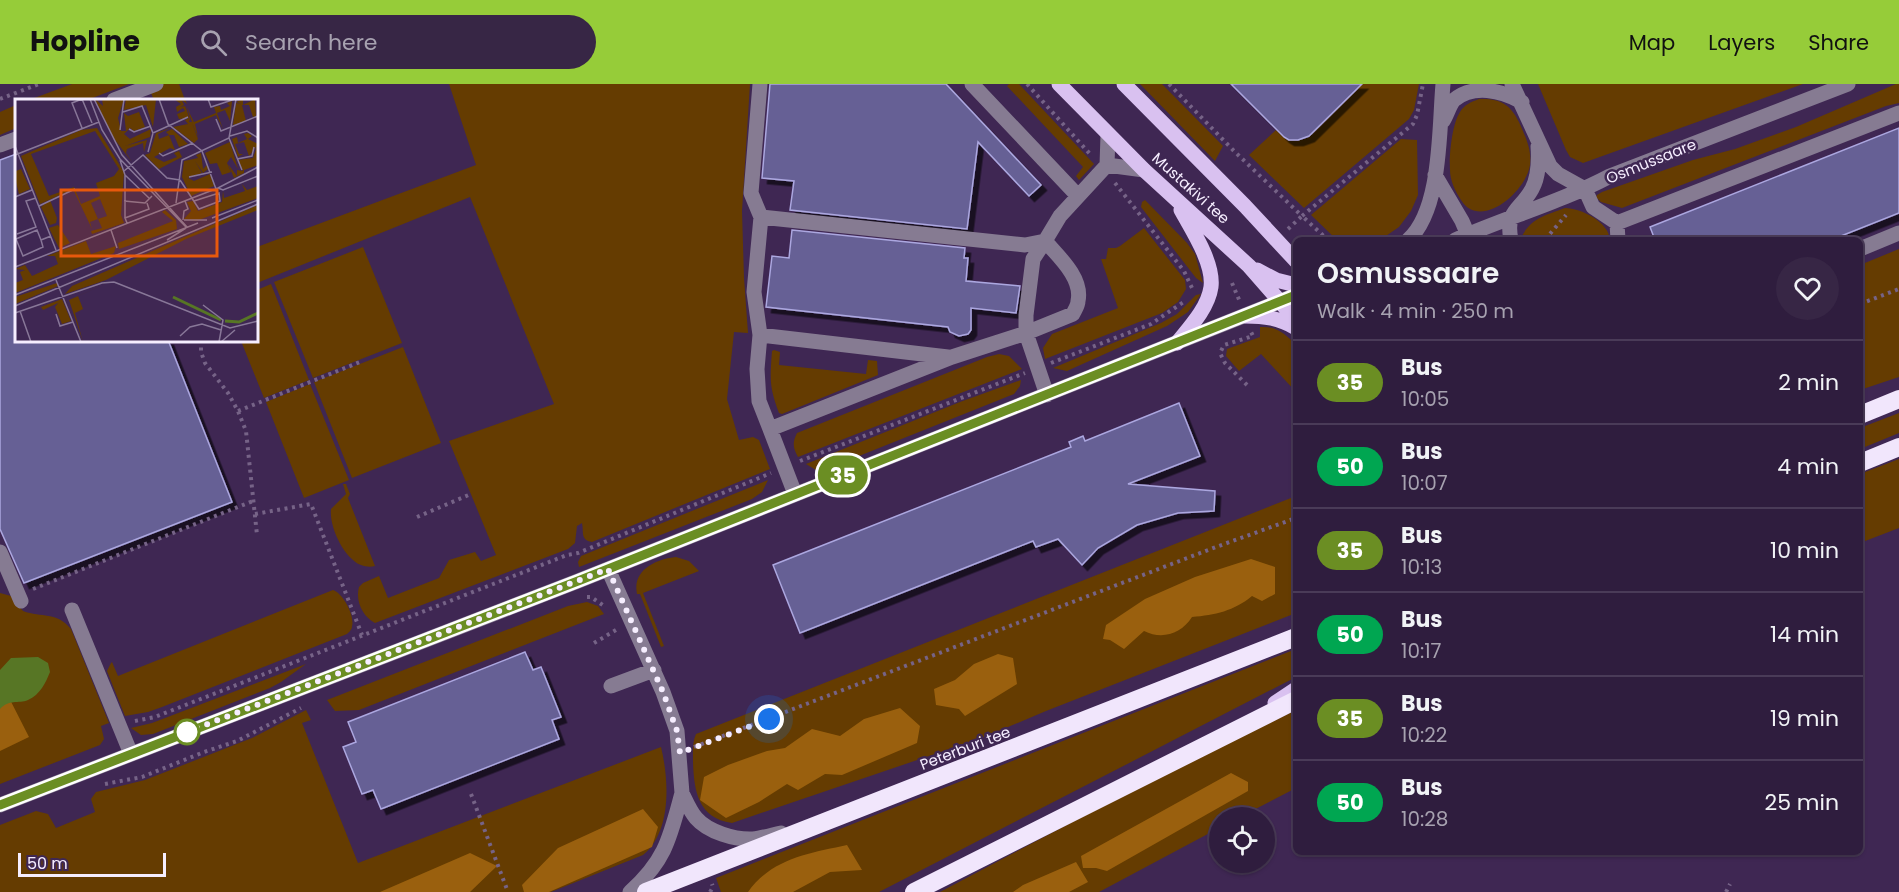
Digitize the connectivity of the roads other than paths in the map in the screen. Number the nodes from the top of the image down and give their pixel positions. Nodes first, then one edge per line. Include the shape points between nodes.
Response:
1 (156, 84) edge
2 (760, 84) edge
3 (972, 84) edge
4 (1059, 84) edge
5 (1124, 84) edge
6 (1443, 84) edge
7 (1512, 84) edge
8 (1848, 84) edge
9 (117, 99) edge
10 (1522, 102) junction
11 (1899, 113) edge
12 (1439, 129) junction
13 (1108, 135) junction
14 (1537, 138) junction
15 (15, 139) edge
16 (0, 145) edge
17 (1105, 167) junction
18 (1144, 170) junction
19 (1435, 175) junction
20 (1585, 189) junction
21 (1077, 195) junction
22 (1173, 196) junction
23 (1511, 216) junction
24 (762, 217) junction
25 (1617, 223) junction
26 (1899, 233) edge
27 (1411, 237) edge
28 (1465, 237) edge
29 (1467, 237) edge
30 (1511, 237) edge
31 (1618, 237) edge
32 (1277, 240) junction
33 (1045, 241) junction
34 (1863, 248) edge
35 (1293, 251) edge
36 (1293, 258) edge
37 (1249, 266) junction
38 (1293, 284) edge
39 (1288, 300) edge
40 (1245, 316) junction
41 (1293, 326) edge
42 (1026, 333) junction
43 (760, 335) junction
44 (1177, 343) junction
45 (952, 357) junction
46 (1047, 394) junction
47 (1899, 399) edge
48 (1863, 414) edge
49 (770, 429) junction
50 (1899, 447) edge
51 (1863, 461) edge
52 (795, 494) junction
53 (0, 552) edge
54 (608, 569) junction
55 (20, 598) road end
56 (72, 610) dead end
57 (1293, 638) edge
58 (654, 670) junction
59 (611, 686) dead end
60 (1293, 691) edge
61 (1293, 701) edge
62 (1221, 736) junction
63 (130, 754) junction
64 (682, 793) junction
65 (0, 805) edge
66 (819, 825) junction
67 (630, 892) edge
68 (646, 892) edge
69 (914, 892) edge

1 - 9 street
2 - 24 street via 751,192
3 - 21 street
4 - 13 main road, Mustakivi tee
5 - 32 main road, Mustakivi tee
6 - 12 street
7 - 10 street
8 - 20 street, Osmussaare
10 - 12 street via 1491,87 1465,91 1454,100
10 - 14 street
11 - 25 street
12 - 19 street
13 - 17 street
13 - 18 main road, Mustakivi tee
14 - 20 street via 1550,166
14 - 23 street via 1537,177
15 - 16 street
17 - 18 street
17 - 21 street
18 - 22 main road, Mustakivi tee
19 - 27 street via 1428,209
19 - 28 street
20 - 23 street, Osmussaare
20 - 25 street via 1593,207
21 - 33 street
22 - 37 main road, Mustakivi tee
22 - 44 main road via 1210,268 1211,288 1202,309
23 - 29 street, Osmussaare
23 - 30 street
24 - 33 street via 1025,245
24 - 43 street via 754,292
25 - 31 street
26 - 34 street
32 - 35 main road
32 - 36 main road, Mustakivi tee
33 - 42 street via 1033,259
33 - 42 street via 1076,281 1079,300 1073,314
37 - 38 main road
37 - 39 main road, Mustakivi tee
39 - 40 street
40 - 41 main road via 1269,316
40 - 44 street
42 - 45 street
42 - 46 street
43 - 45 street
43 - 49 street via 759,401
44 - 46 street
45 - 49 street
46 - 52 street
47 - 48 highway
49 - 52 street
50 - 51 highway
52 - 54 street
53 - 55 street
54 - 58 street
54 - 63 street
56 - 63 street
57 - 66 highway, Peterburi tee
58 - 59 street
58 - 64 street via 677,731
60 - 62 main road
61 - 62 highway
62 - 69 highway
63 - 65 street
64 - 66 street via 696,818 707,827 736,838 753,839
64 - 67 street via 660,860
66 - 68 highway, Peterburi tee

